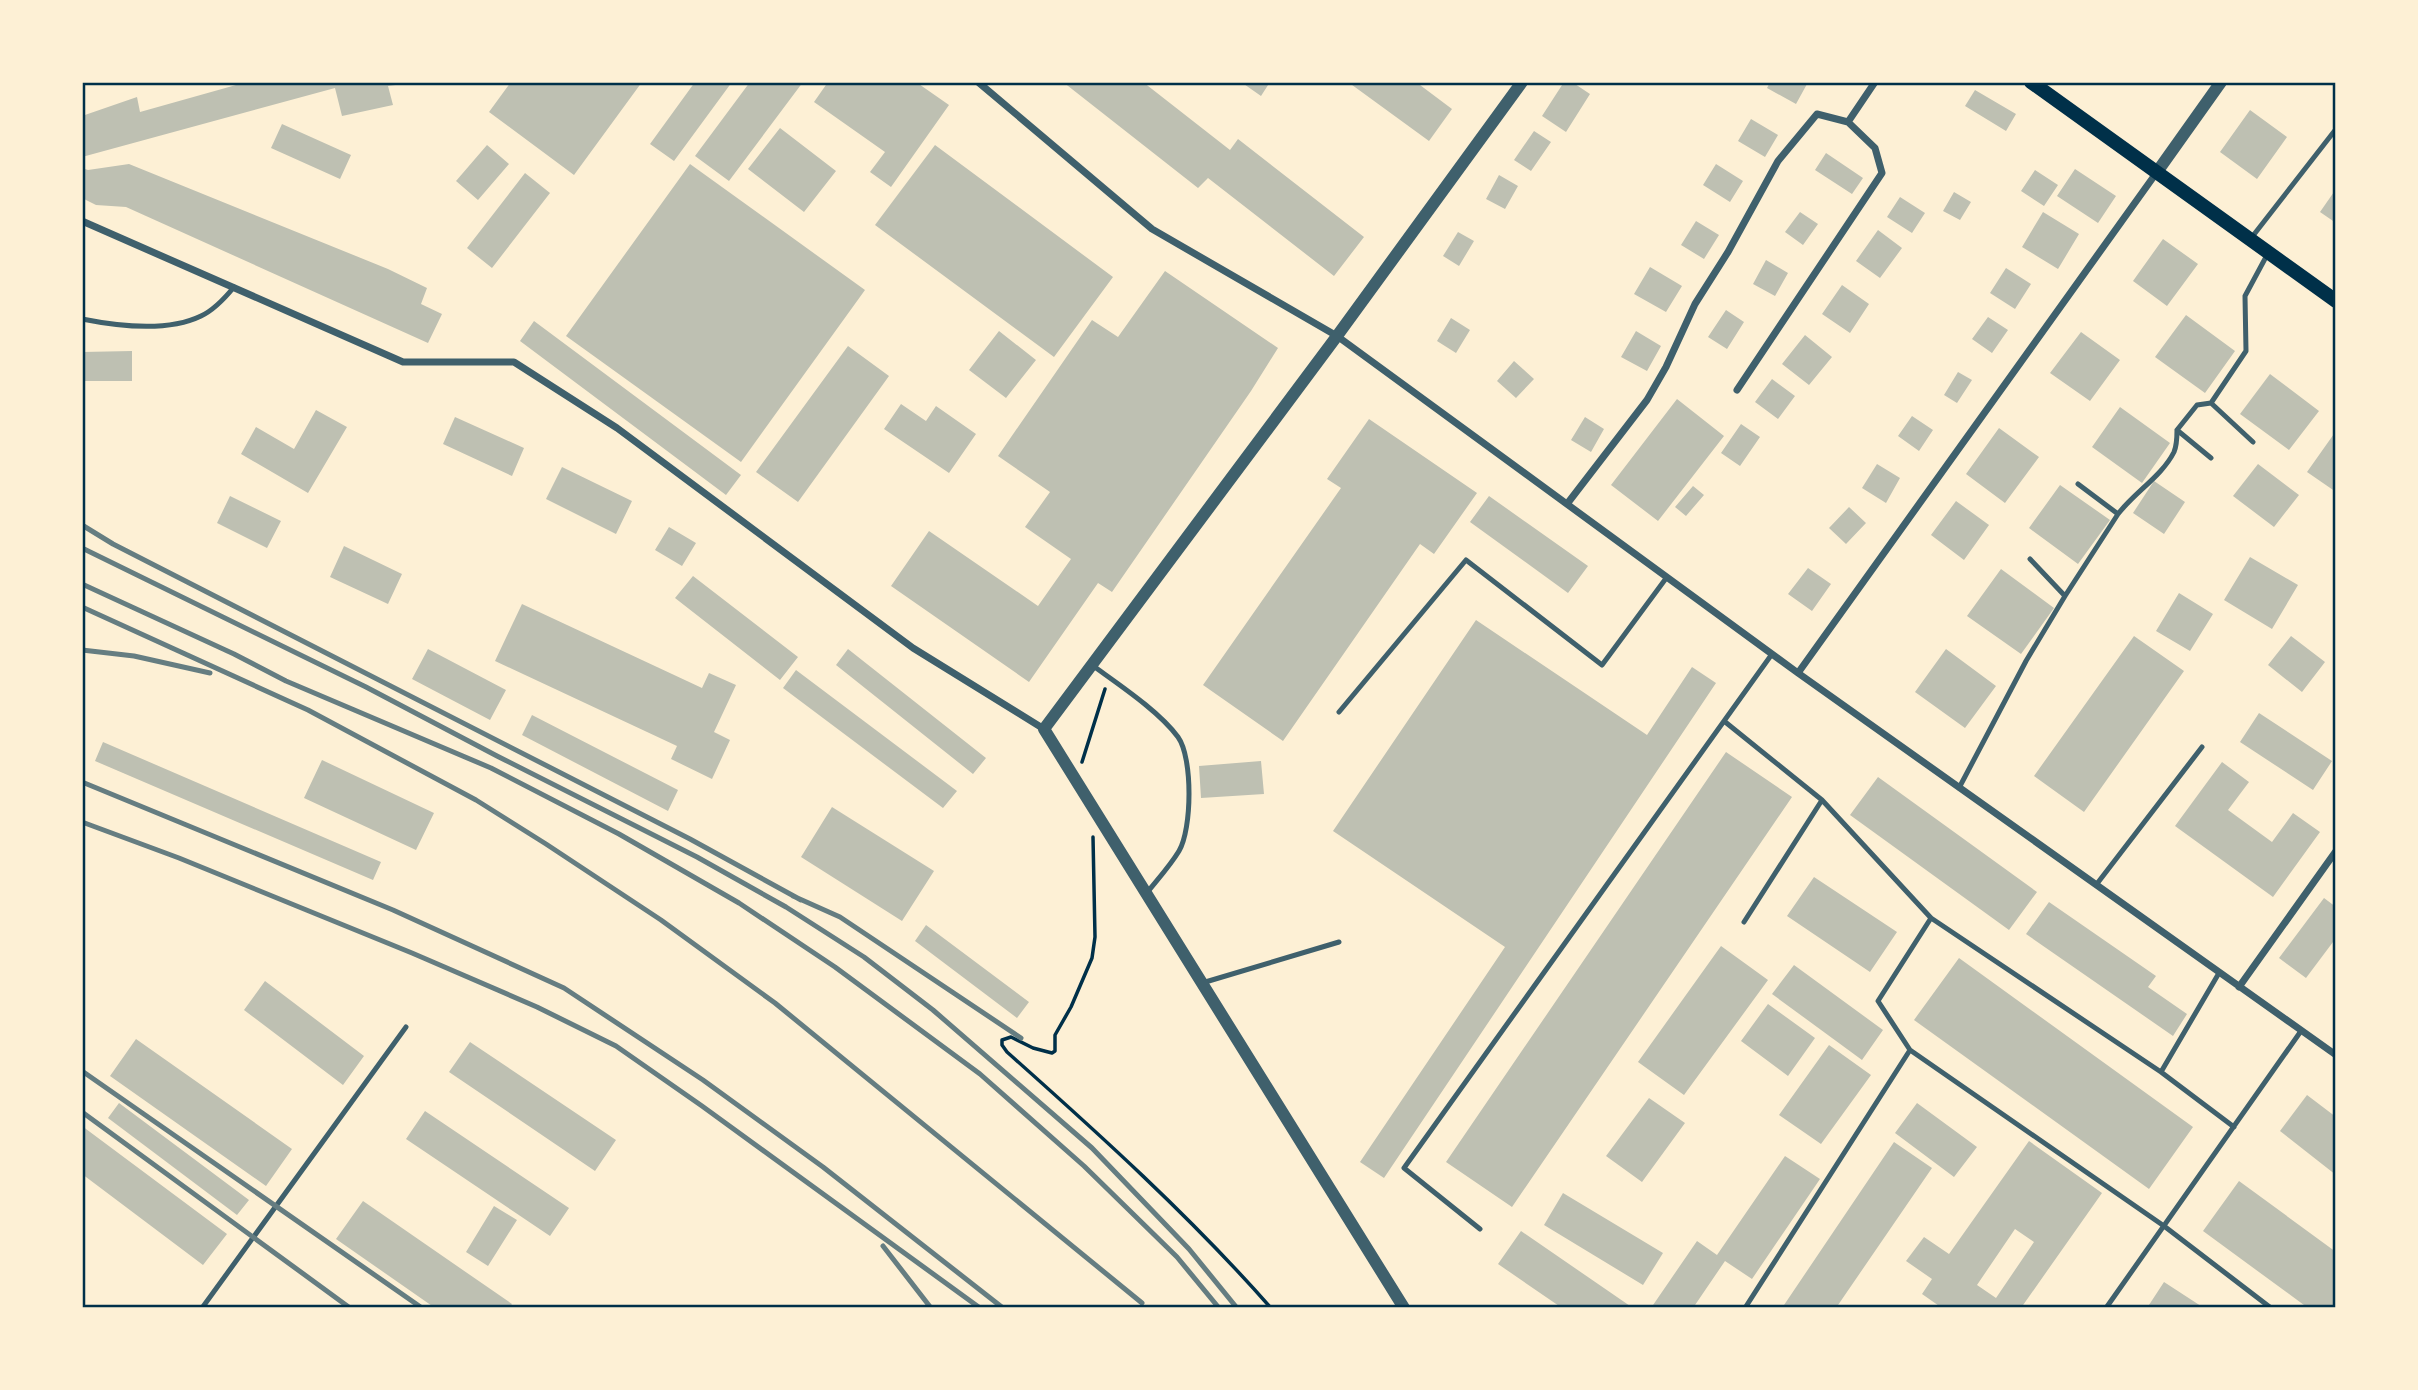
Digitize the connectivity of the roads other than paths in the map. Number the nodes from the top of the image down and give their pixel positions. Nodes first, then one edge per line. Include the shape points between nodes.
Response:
1 (978, 82) edge
2 (1522, 82) edge
3 (1875, 82) edge
4 (2031, 82) edge
5 (2221, 82) edge
6 (1848, 122) junction
7 (2336, 129) edge
8 (2157, 172) junction
9 (82, 221) edge
10 (2251, 239) junction
11 (2269, 252) junction
12 (234, 288) junction
13 (2336, 301) edge
14 (82, 319) edge
15 (1337, 335) junction
16 (1737, 390) dead end
17 (2211, 403) junction
18 (2177, 430) junction
19 (2253, 442) dead end
20 (2211, 458) dead end
21 (2078, 484) dead end
22 (1567, 504) junction
23 (2118, 514) junction
24 (2030, 559) dead end
25 (1667, 577) junction
26 (2065, 596) junction
27 (1772, 654) junction
28 (1092, 665) junction
29 (1798, 673) junction
30 (1339, 712) dead end
31 (1724, 722) junction
32 (1044, 729) junction
33 (2202, 747) dead end
34 (1959, 788) junction
35 (1822, 800) junction
36 (2336, 851) edge
37 (2096, 885) junction
38 (1146, 894) junction
39 (1931, 918) junction
40 (1744, 922) dead end
41 (1339, 942) dead end
42 (2219, 973) junction
43 (1202, 983) junction
44 (2239, 987) junction
45 (406, 1027) dead end
46 (2301, 1031) junction
47 (1910, 1050) junction
48 (2336, 1055) edge
49 (2161, 1072) junction
50 (2234, 1127) junction
51 (2164, 1226) junction
52 (1480, 1229) dead end
53 (202, 1308) edge
54 (1404, 1308) edge
55 (1745, 1308) edge
56 (2106, 1308) edge
57 (2271, 1308) edge

1 - 15 street via 1152,229
2 - 15 street
3 - 6 street
4 - 8 main road
5 - 8 street
6 - 16 street via 1875,148 1882,173
6 - 22 street via 1817,114 1778,161 1695,304 1647,400
7 - 10 lane
8 - 10 main road
8 - 29 street
9 - 12 street
10 - 11 main road
11 - 13 main road
11 - 17 lane via 2245,296 2246,351
12 - 14 lane via 202,316 167,326
12 - 32 street via 403,362 514,362 617,428 913,648
15 - 22 street
15 - 28 street
17 - 18 lane via 2197,405
17 - 19 lane
18 - 20 lane
18 - 23 lane via 2176,449 2162,470
21 - 23 lane
22 - 25 street
23 - 26 lane
24 - 26 lane
25 - 27 street
25 - 30 lane via 1602,665 1466,560
26 - 34 lane
27 - 29 street
27 - 31 lane
28 - 32 street
28 - 38 lane via 1142,702 1179,738 1186,767 1188,823 1180,850
29 - 34 street
31 - 35 lane
31 - 52 lane via 1404,1168
32 - 38 street
33 - 37 lane
34 - 37 street
35 - 39 lane
35 - 40 lane
36 - 44 street
37 - 42 street
38 - 43 street
39 - 47 lane via 1878,1001
39 - 49 lane
41 - 43 lane
42 - 44 street
42 - 49 lane
43 - 54 street
44 - 46 street
45 - 53 lane
46 - 48 street
46 - 50 lane
47 - 51 lane
47 - 55 lane
49 - 50 lane
50 - 51 lane
51 - 56 lane
51 - 57 lane

